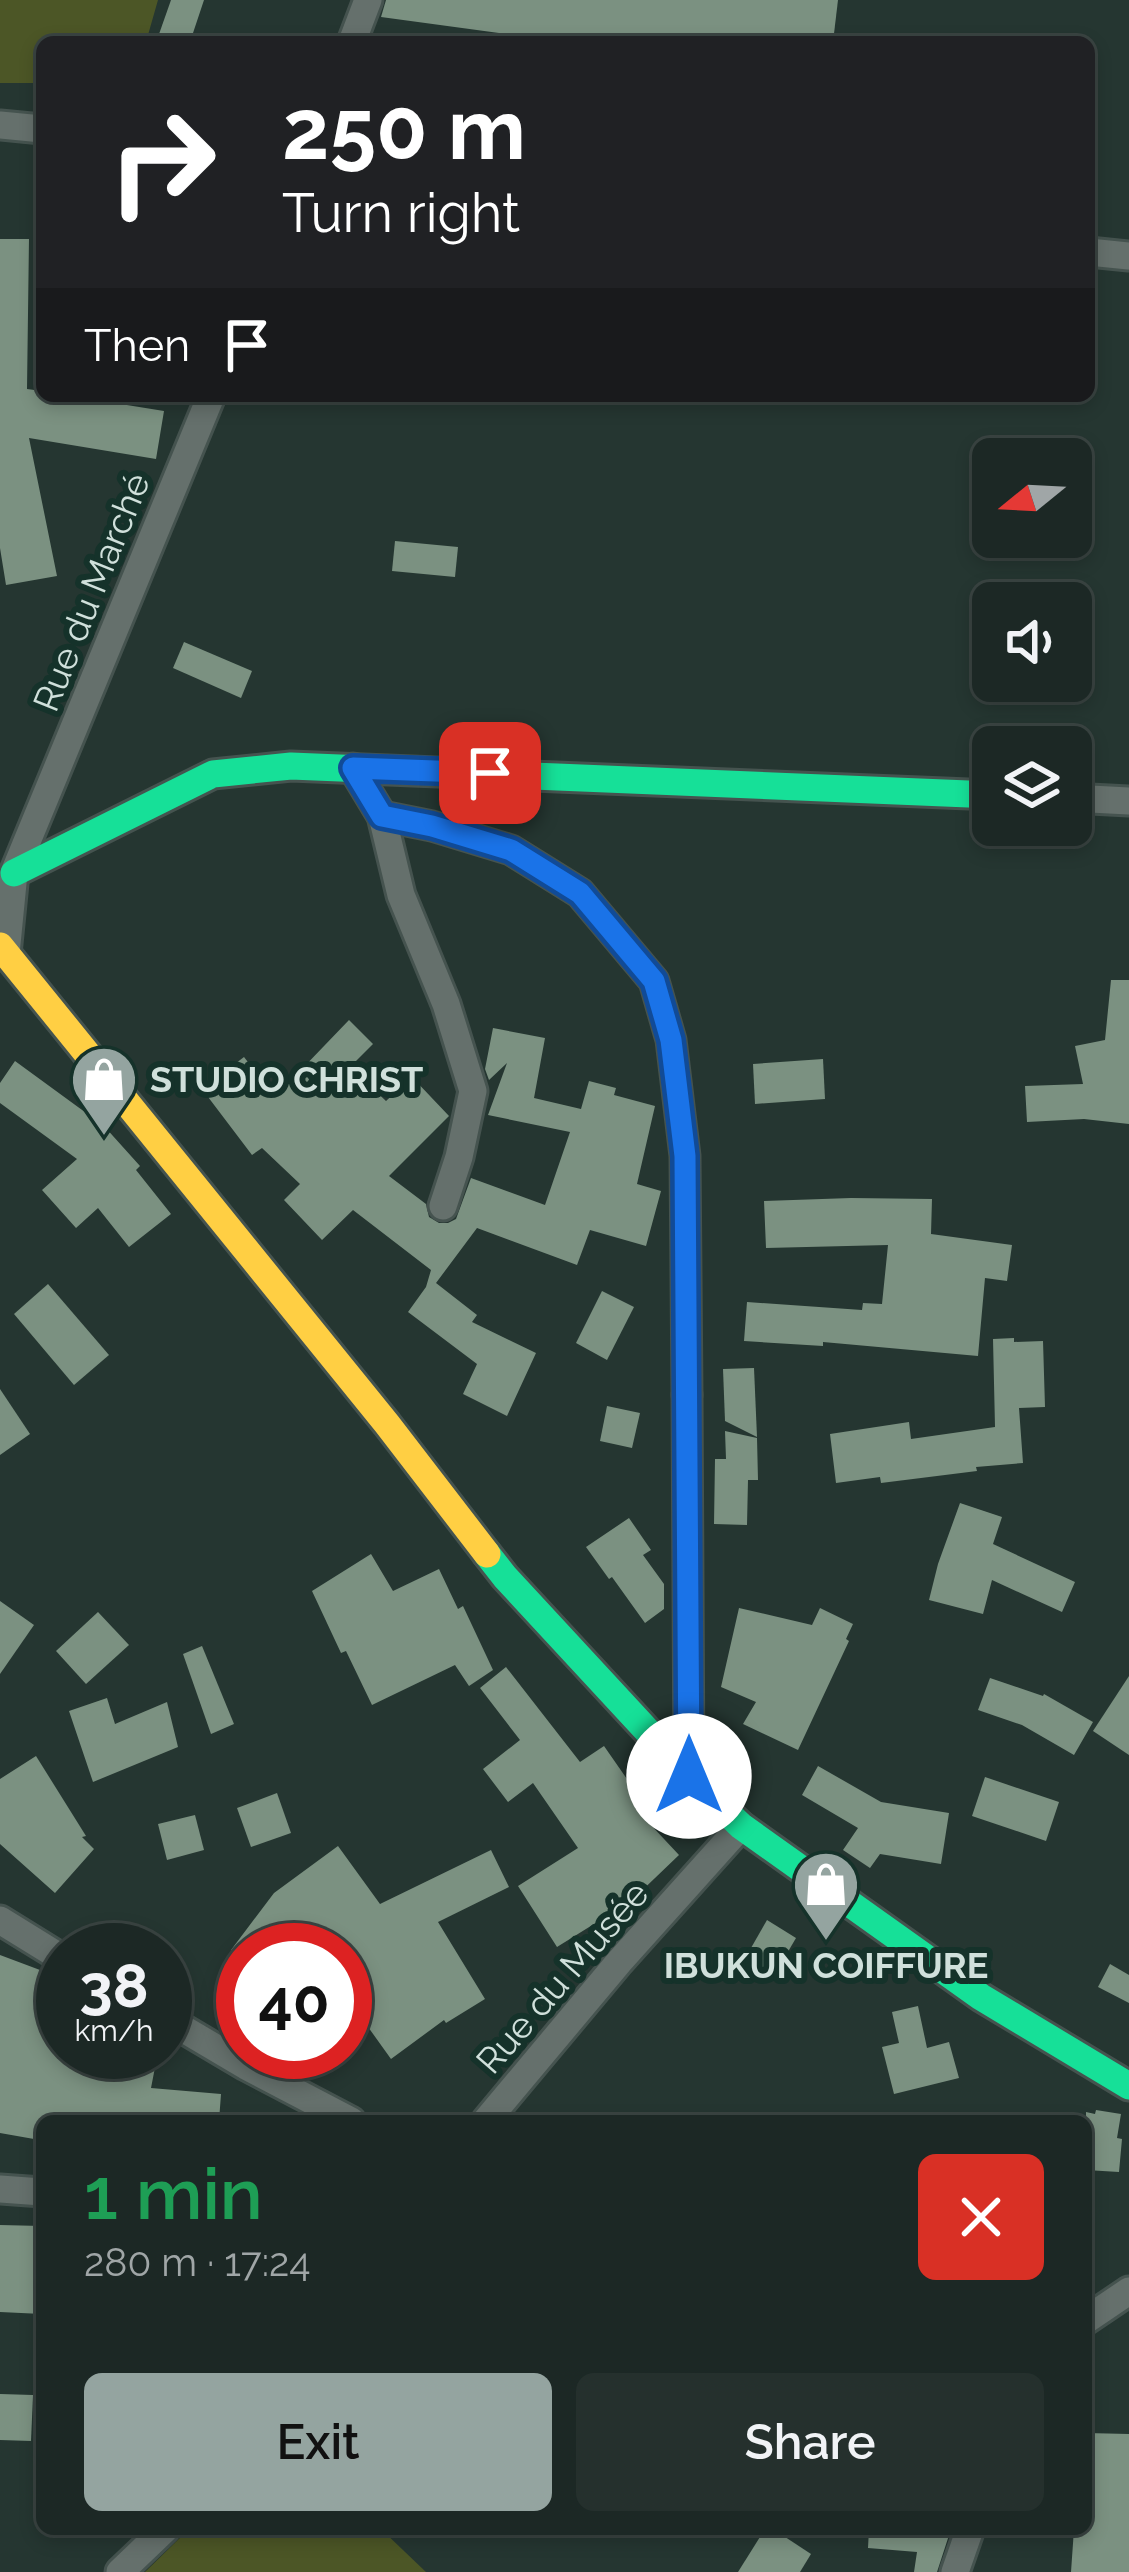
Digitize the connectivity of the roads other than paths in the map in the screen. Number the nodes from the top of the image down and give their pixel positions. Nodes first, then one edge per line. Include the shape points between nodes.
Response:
1 (368, 0) edge
2 (354, 36) edge
3 (0, 125) edge
4 (36, 128) edge
5 (1095, 253) edge
6 (1129, 256) edge
7 (209, 402) edge
8 (353, 768) junction
9 (972, 794) edge
10 (1092, 799) edge
11 (1129, 801) edge
12 (382, 816) junction
13 (14, 873) junction
14 (2, 960) edge
15 (443, 1206) dead end
16 (689, 1776) junction
17 (741, 1826) junction
18 (0, 1920) edge
19 (36, 1942) edge
20 (192, 2034) edge
21 (1129, 2086) edge
22 (340, 2115) edge
23 (491, 2115) edge
24 (0, 2189) edge
25 (36, 2192) edge
26 (1129, 2290) edge
27 (1092, 2316) edge
28 (159, 2535) edge
29 (968, 2535) edge
30 (120, 2572) edge
31 (955, 2572) edge

1 - 2 street
3 - 4 street
5 - 6 street
7 - 13 street, Rue du Marché
8 - 9 street
8 - 12 street
8 - 13 street via 213,774
10 - 11 street
12 - 15 street via 400,895 473,1091
12 - 16 street via 511,850 580,893 654,981 671,1040 685,1156
13 - 14 street, Rue du Marché
14 - 16 street via 505,1577
16 - 17 street
17 - 21 street via 981,1997
17 - 23 street, Rue du Musée
18 - 19 street
20 - 22 street
24 - 25 street
26 - 27 street
28 - 30 street
29 - 31 street

